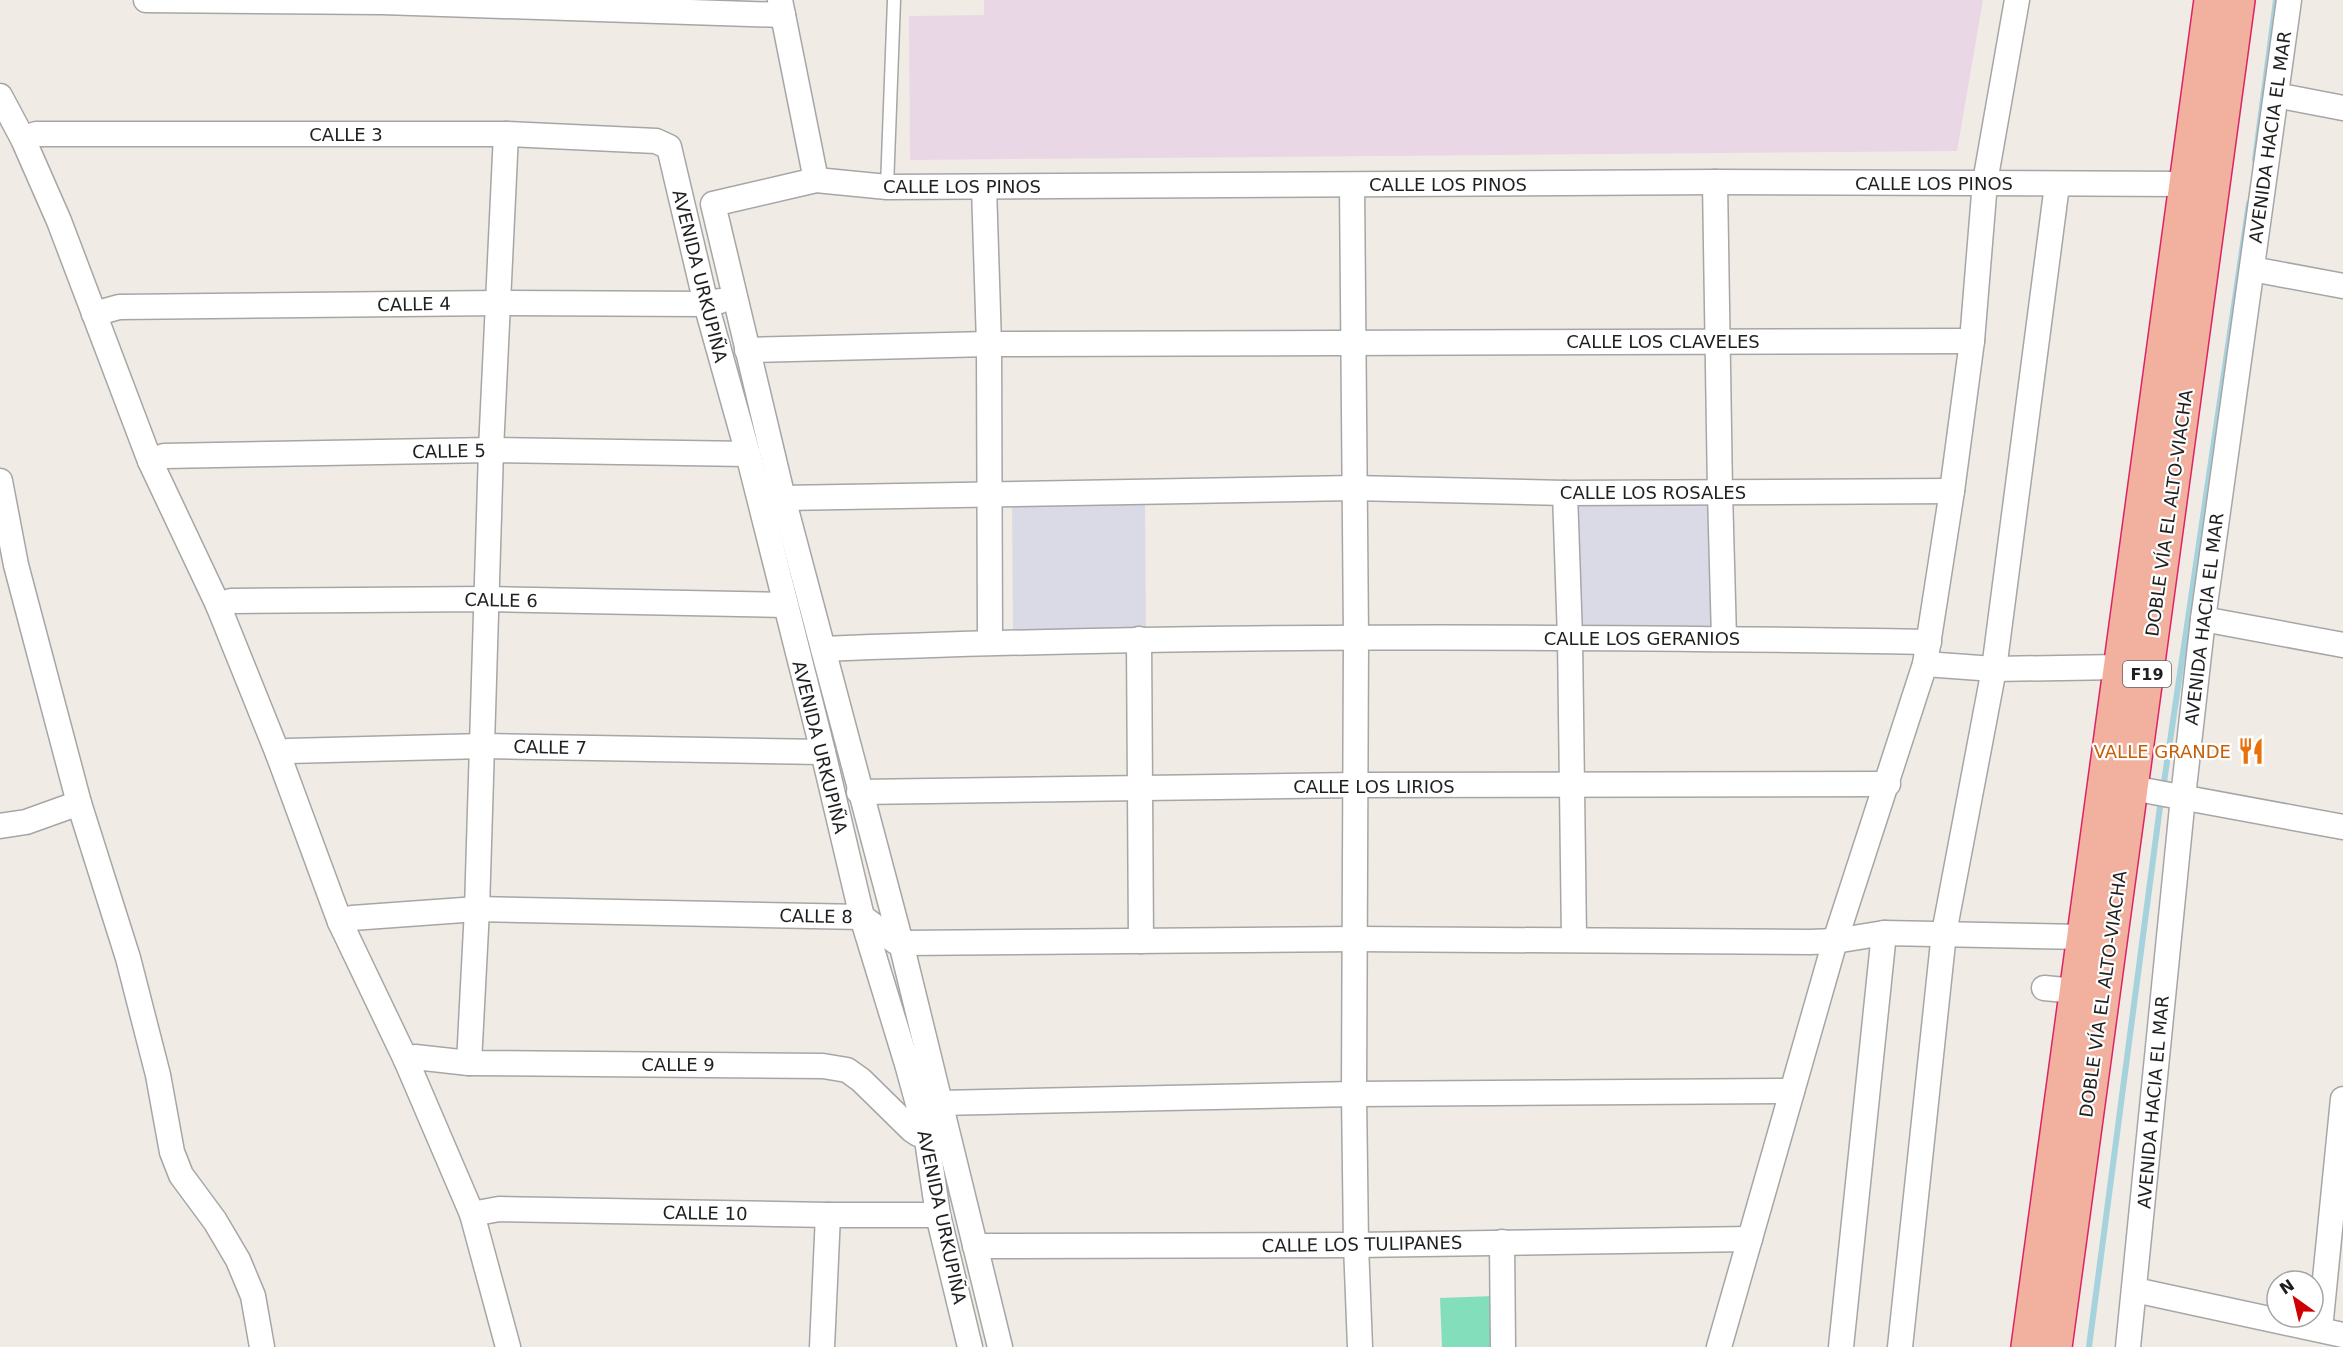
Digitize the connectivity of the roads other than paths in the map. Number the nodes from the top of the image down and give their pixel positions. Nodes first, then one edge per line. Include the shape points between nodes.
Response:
1 (146, 0) edge
2 (894, 0) edge
3 (2017, 0) edge
4 (2211, 0) edge
5 (2238, 0) edge
6 (2289, 0) edge
7 (382, 1) edge
8 (782, 7) edge
9 (0, 96) edge
10 (2276, 96) junction
11 (2343, 108) edge
12 (506, 134) junction
13 (22, 139) junction
14 (669, 147) joint
15 (816, 180) junction
16 (1715, 182) junction
17 (1986, 182) junction
18 (1352, 184) junction
19 (2186, 184) junction
20 (2057, 185) junction
21 (984, 187) junction
22 (887, 188) junction
23 (2252, 269) junction
24 (2343, 286) edge
25 (735, 298) junction
26 (499, 303) junction
27 (706, 304) junction
28 (94, 314) junction
29 (1718, 340) junction
30 (1972, 341) junction
31 (1354, 342) junction
32 (989, 344) junction
33 (747, 350) junction
34 (491, 450) junction
35 (748, 454) junction
36 (150, 461) junction
37 (0, 481) edge
38 (1353, 488) junction
39 (1952, 491) junction
40 (1565, 492) junction
41 (1720, 492) junction
42 (990, 494) junction
43 (783, 498) junction
44 (488, 599) junction
45 (218, 605) junction
46 (784, 605) junction
47 (2203, 619) junction
48 (1356, 638) junction
49 (1570, 638) junction
50 (1724, 638) junction
51 (1139, 639) junction
52 (990, 642) junction
53 (2343, 645) edge
54 (822, 649) junction
55 (1927, 653) junction
56 (2120, 667) junction
57 (1994, 669) junction
58 (484, 746) junction
59 (823, 752) junction
60 (278, 754) junction
61 (1888, 784) junction
62 (1356, 785) junction
63 (1573, 785) junction
64 (1140, 788) junction
65 (859, 792) junction
66 (2156, 792) junction
67 (79, 803) junction
68 (0, 826) edge
69 (2343, 827) edge
70 (477, 909) junction
71 (862, 917) junction
72 (340, 922) junction
73 (1884, 933) junction
74 (1944, 933) junction
75 (2084, 937) junction
76 (1355, 939) junction
77 (1574, 939) junction
78 (1141, 941) junction
79 (1836, 941) junction
80 (901, 943) junction
81 (2044, 988) dead end
82 (2076, 991) junction
83 (406, 1060) junction
84 (469, 1063) junction
85 (1792, 1091) junction
86 (1354, 1094) junction
87 (2343, 1099) edge
88 (940, 1103) junction
89 (926, 1133) junction
90 (472, 1214) junction
91 (828, 1215) junction
92 (938, 1215) junction
93 (1750, 1239) junction
94 (1502, 1242) junction
95 (1356, 1245) junction
96 (975, 1246) junction
97 (2135, 1290) junction
98 (2332, 1332) edge
99 (2294, 1336) edge
100 (262, 1347) edge
101 (508, 1347) edge
102 (822, 1347) edge
103 (970, 1347) edge
104 (1000, 1347) edge
105 (1360, 1347) edge
106 (1503, 1347) edge
107 (1719, 1347) edge
108 (1841, 1347) edge
109 (1900, 1347) edge
110 (2028, 1347) edge
111 (2055, 1347) edge
112 (2128, 1347) edge

1 - 7 street
2 - 22 lane
3 - 17 street
4 - 19 highway, DOBLE VÍA EL ALTO-VIACHA / F19
5 - 66 highway, DOBLE VÍA EL ALTO-VIACHA / F19
6 - 10 street, AVENIDA HACIA EL MAR
7 - 8 street
8 - 15 street
9 - 13 street
10 - 11 street
10 - 23 street, AVENIDA HACIA EL MAR
12 - 13 street, CALLE 3 via 36,135
12 - 14 street, CALLE 3 via 656,141
12 - 26 street
13 - 28 street
14 - 27 street, AVENIDA URKUPIÑA
15 - 22 street, CALLE LOS PINOS
15 - 25 street, CALLE LOS PINOS via 713,204
16 - 17 street, CALLE LOS PINOS
16 - 18 street, CALLE LOS PINOS
16 - 29 street
17 - 20 street, CALLE LOS PINOS
17 - 30 street
18 - 21 street, CALLE LOS PINOS
18 - 31 street
19 - 20 street, CALLE LOS PINOS
19 - 56 highway, DOBLE VÍA EL ALTO-VIACHA / F19
20 - 57 street
21 - 22 street, CALLE LOS PINOS
21 - 32 street
23 - 24 street
23 - 47 street, AVENIDA HACIA EL MAR
25 - 27 street, CALLE 4
25 - 33 street
26 - 27 street, CALLE 4
26 - 28 street, CALLE 4 via 119,307
26 - 34 street
27 - 35 street, AVENIDA URKUPIÑA
28 - 36 street
29 - 30 street, CALLE LOS CLAVELES
29 - 31 street, CALLE LOS CLAVELES
29 - 41 street
30 - 39 street
31 - 32 street, CALLE LOS CLAVELES
31 - 38 street
32 - 33 street, CALLE LOS CLAVELES
32 - 42 street
33 - 43 street
34 - 35 street, CALLE 5
34 - 36 street, CALLE 5 via 164,456
34 - 44 street
35 - 46 street, AVENIDA URKUPIÑA
36 - 45 street
37 - 67 street via 16,566
38 - 40 street, CALLE LOS ROSALES
38 - 42 street, CALLE LOS ROSALES
38 - 48 street
39 - 41 street, CALLE LOS ROSALES
39 - 55 street
40 - 41 street, CALLE LOS ROSALES
40 - 49 street
41 - 50 street
42 - 43 street, CALLE LOS ROSALES
42 - 52 street
43 - 54 street
44 - 45 street, CALLE 6 via 231,600
44 - 46 street, CALLE 6
44 - 58 street
45 - 60 street
46 - 59 street, AVENIDA URKUPIÑA
47 - 53 street
47 - 66 street, AVENIDA HACIA EL MAR
48 - 49 street, CALLE LOS GERANIOS
48 - 51 street, CALLE LOS GERANIOS
48 - 62 street
49 - 50 street, CALLE LOS GERANIOS
49 - 63 street
50 - 55 street, CALLE LOS GERANIOS
51 - 52 street, CALLE LOS GERANIOS
51 - 64 street
52 - 54 street, CALLE LOS GERANIOS
54 - 65 street
55 - 57 street, CALLE LOS GERANIOS
55 - 61 street
56 - 57 street, CALLE LOS GERANIOS
56 - 75 highway, DOBLE VÍA EL ALTO-VIACHA / F19
57 - 74 street
58 - 59 street, CALLE 7
58 - 60 street, CALLE 7
58 - 70 street
59 - 71 street, AVENIDA URKUPIÑA
60 - 72 street
61 - 63 street, CALLE LOS LIRIOS
61 - 79 street
62 - 63 street, CALLE LOS LIRIOS
62 - 64 street, CALLE LOS LIRIOS
62 - 76 street
63 - 77 street
64 - 65 street, CALLE LOS LIRIOS
64 - 78 street
65 - 80 street
66 - 69 street
66 - 97 street, AVENIDA HACIA EL MAR
66 - 111 highway, DOBLE VÍA EL ALTO-VIACHA / F19
67 - 68 street via 26,822
67 - 100 street via 128,958 158,1075 172,1152 181,1175 238,1260 253,1296
70 - 71 street, CALLE 8
70 - 72 street, CALLE 8
70 - 84 street
71 - 80 street, CALLE 8
71 - 89 street, AVENIDA URKUPIÑA
72 - 83 street
73 - 74 street
73 - 79 street
73 - 108 street
74 - 75 street
74 - 109 street
75 - 82 highway, DOBLE VÍA EL ALTO-VIACHA / F19
76 - 77 street
76 - 78 street
76 - 86 street
77 - 79 street
78 - 80 street
79 - 85 street
80 - 88 street
81 - 82 street
82 - 110 highway, DOBLE VÍA EL ALTO-VIACHA / F19
83 - 84 street, CALLE 9 via 415,1057
83 - 90 street
84 - 89 street, CALLE 9 via 823,1066 847,1070 912,1130
85 - 86 street
85 - 93 street
86 - 88 street
86 - 95 street
87 - 98 street
88 - 96 street
89 - 92 street, AVENIDA URKUPIÑA
90 - 91 street, CALLE 10 via 499,1209
90 - 101 street
91 - 92 street, CALLE 10
91 - 102 street
92 - 103 street, AVENIDA URKUPIÑA
93 - 94 street, CALLE LOS TULIPANES
93 - 107 street
94 - 95 street, CALLE LOS TULIPANES
94 - 106 street
95 - 96 street, CALLE LOS TULIPANES
95 - 105 street
96 - 104 street
97 - 99 street
97 - 112 street, AVENIDA HACIA EL MAR
98 - 99 street

